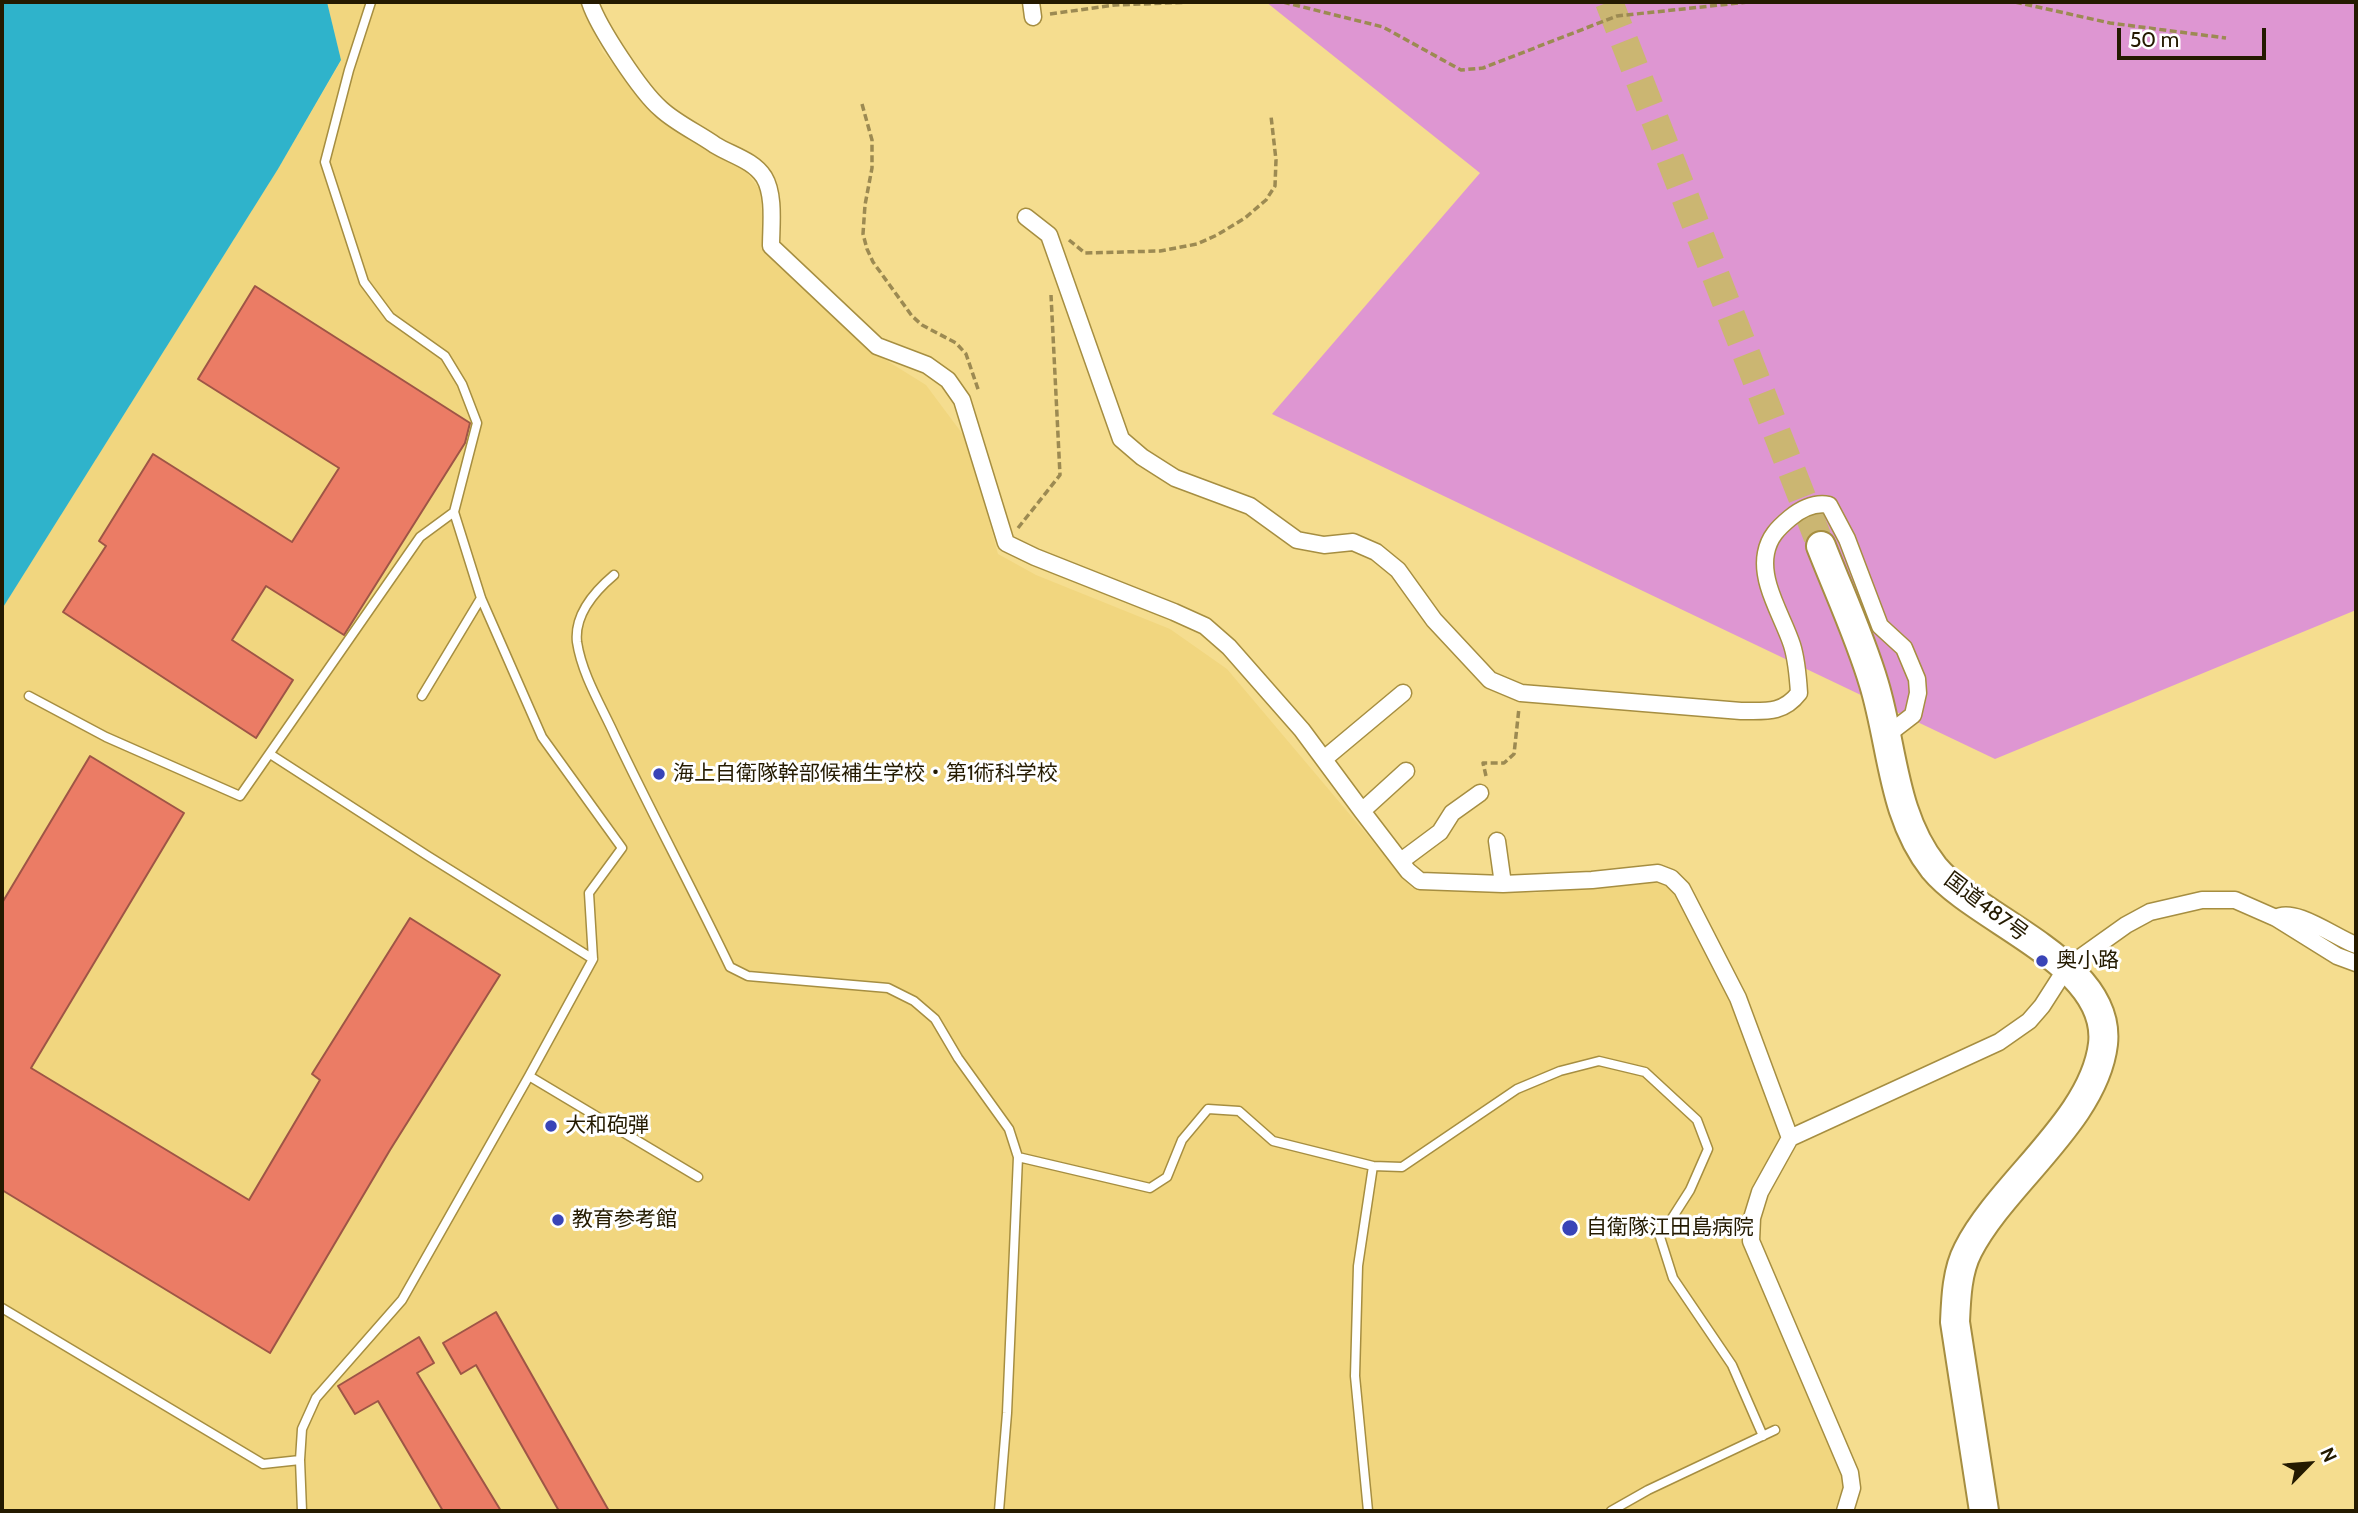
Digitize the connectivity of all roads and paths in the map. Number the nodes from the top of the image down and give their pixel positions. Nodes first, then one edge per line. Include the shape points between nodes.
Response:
1 (371, 2) edge
2 (590, 2) edge
3 (1194, 2) edge
4 (1262, 2) edge
5 (1748, 2) edge
6 (2015, 2) edge
7 (1032, 9) edge
8 (2226, 38) dead end
9 (862, 104) dead end
10 (1271, 116) dead end
11 (1033, 222) joint
12 (1060, 308) dead end
13 (979, 392) dead end
14 (454, 512) junction
15 (1006, 543) junction
16 (1821, 546) tunnel mouth
17 (614, 575) dead end
18 (481, 598) junction
19 (1403, 692) dead end
20 (1521, 693) junction
21 (29, 696) dead end
22 (422, 696) dead end
23 (1886, 735) junction
24 (270, 754) junction
25 (1324, 760) junction
26 (1406, 771) dead end
27 (1480, 793) joint
28 (1362, 811) junction
29 (1497, 841) dead end
30 (1401, 861) junction
31 (1503, 884) junction
32 (2276, 918) junction
33 (2356, 945) edge
34 (593, 958) junction
35 (2356, 964) edge
36 (2067, 967) junction
37 (529, 1076) junction
38 (1790, 1138) junction
39 (1018, 1157) junction
40 (1373, 1166) junction
41 (698, 1177) dead end
42 (2, 1308) edge
43 (1775, 1430) dead end
44 (1763, 1436) junction
45 (300, 1460) junction
46 (302, 1511) edge
47 (999, 1511) edge
48 (1368, 1511) edge
49 (1611, 1511) edge
50 (1845, 1511) edge
51 (1984, 1511) edge

1 - 14 lane via 325,162 364,282 390,317 445,356 477,422
2 - 15 street via 631,71 661,109 750,163 764,177 771,246 877,346 927,365 948,380 962,400
3 - 7 path
4 - 5 path via 1283,2 1383,27 1461,70 1483,68 1617,16
6 - 8 path via 2110,23
9 - 13 path via 872,140 873,167 865,205 867,249 912,317 956,342 966,354
10 - 11 path via 1275,186 1245,218 1197,244 1160,251 1085,253 1048,223
11 - 20 street via 1049,235 1121,439 1175,478 1250,506 1297,540 1324,545 1353,542 1376,552 1398,570 1434,620 1490,680
12 - 15 path via 1050,285 1060,475
14 - 18 lane
14 - 24 lane via 420,537
15 - 25 street via 1205,626 1229,647
16 - 23 highway, 国道487号 via 1874,683
17 - 39 lane via 582,612 577,640 585,672 730,967 748,976 888,988 914,1001 935,1019 1009,1129
18 - 22 lane
18 - 34 lane via 542,737 621,848 589,893
19 - 25 street
20 - 23 street via 1741,711 1790,705 1799,693 1798,673 1767,578 1766,553 1775,530 1818,503 1829,505 1880,626 1904,648 1917,680 1913,715
20 - 27 path via 1514,754 1504,763 1483,763 1487,783
21 - 24 lane via 106,737 240,796
23 - 36 highway, 国道487号 via 1900,803 1913,838 1935,869 1964,896
24 - 34 lane
25 - 28 street
26 - 28 street
27 - 30 street
28 - 30 street
29 - 31 street
30 - 31 street via 1420,881
31 - 38 street via 1637,873 1671,878 1682,889 1738,998
32 - 33 street via 2281,914 2298,916
32 - 35 street
32 - 36 street via 2235,900 2202,900 2150,912
34 - 37 lane
36 - 38 street via 2029,1021 1999,1042
36 - 51 highway, 国道487号 via 2092,999 2101,1022 2099,1062 2072,1114 1980,1229 1966,1252 1956,1292 1955,1322
37 - 41 lane
37 - 45 lane via 402,1300 316,1398 302,1429
38 - 50 street via 1760,1192 1751,1241 1850,1474 1853,1488
39 - 40 lane via 1150,1188 1167,1177 1182,1140 1208,1109 1239,1111 1273,1141
39 - 47 lane
40 - 44 lane via 1402,1167 1517,1089 1560,1071 1599,1061 1645,1072 1697,1121 1708,1149 1690,1190 1660,1237 1673,1278 1732,1365
40 - 48 lane via 1358,1266 1356,1362
42 - 45 lane via 263,1464
43 - 44 lane
44 - 49 lane
45 - 46 lane

